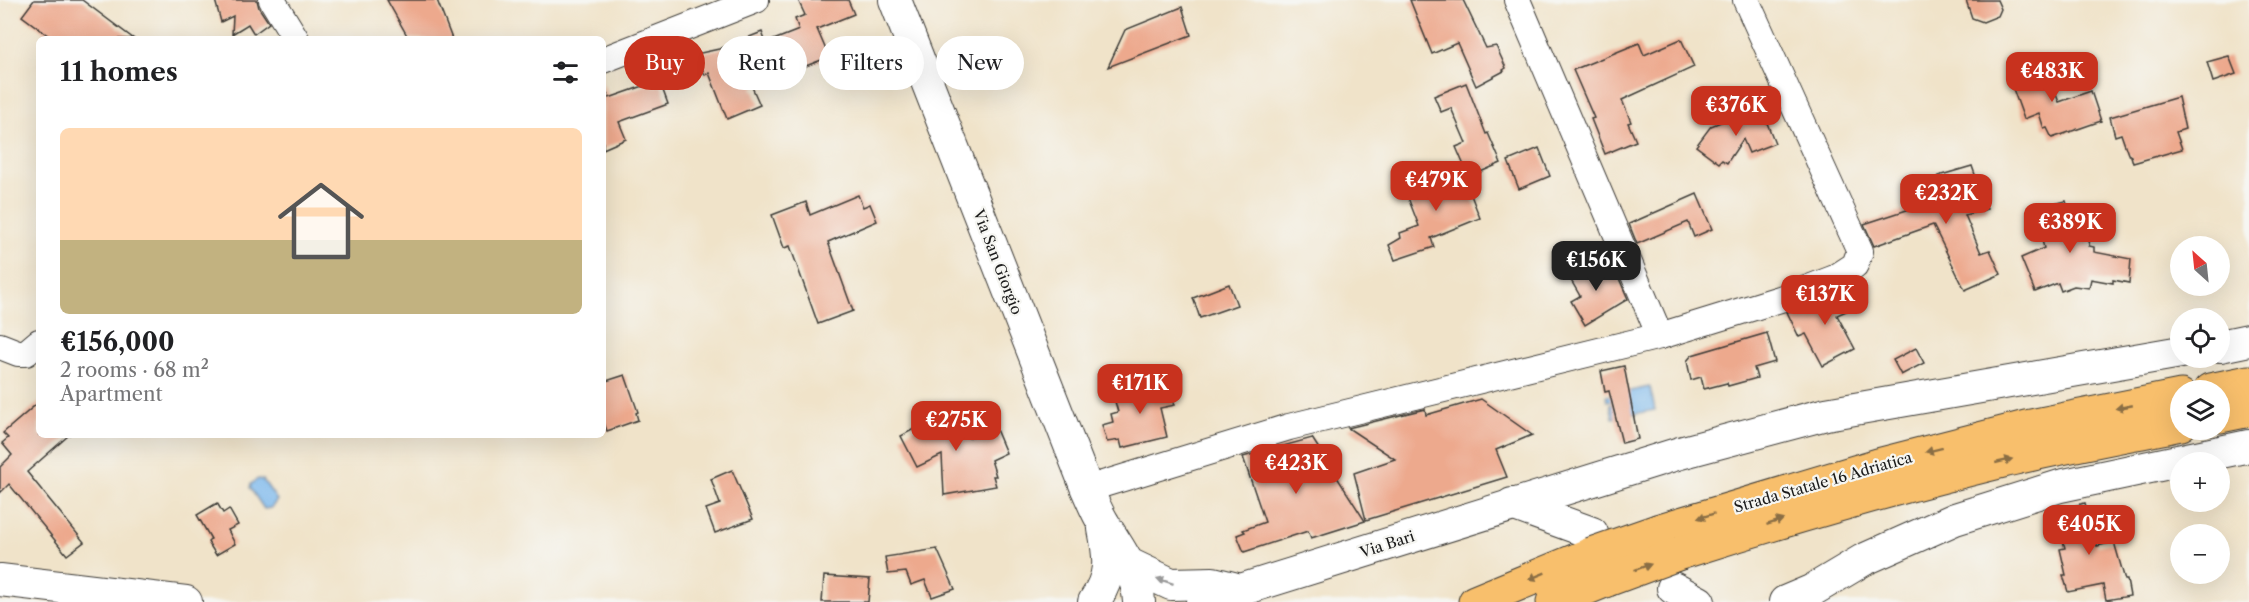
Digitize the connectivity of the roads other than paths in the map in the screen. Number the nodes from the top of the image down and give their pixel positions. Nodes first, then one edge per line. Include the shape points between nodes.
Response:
1 (272, 0) edge
2 (756, 0) edge
3 (895, 0) edge
4 (1517, 0) edge
5 (1746, 0) edge
6 (294, 36) edge
7 (606, 59) edge
8 (1660, 336) junction
9 (2249, 340) edge
10 (2230, 344) edge
11 (36, 345) edge
12 (0, 346) edge
13 (2170, 354) edge
14 (2249, 382) edge
15 (2230, 386) edge
16 (2170, 398) edge
17 (2249, 410) edge
18 (2230, 414) edge
19 (2170, 426) edge
20 (2249, 446) edge
21 (1571, 486) junction
22 (1087, 489) junction
23 (1512, 504) junction
24 (1670, 542) junction
25 (1597, 556) junction
26 (0, 580) edge
27 (1113, 587) edge
28 (1243, 591) junction
29 (186, 602) edge
30 (1139, 602) edge
31 (1202, 602) edge
32 (1475, 602) edge
33 (1553, 602) edge
34 (1785, 602) edge

1 - 6 street
2 - 7 street
3 - 22 street, Via San Giorgio
4 - 8 street
5 - 8 street via 1860,251 1855,266 1835,278
8 - 22 street via 1289,428
9 - 10 street
11 - 12 street via 26,353
13 - 21 street, Via Bari via 1826,414
14 - 15 highway
16 -> 24 highway, Strada Statale 16 Adriatica via 2026,427 1878,465
17 - 18 highway
24 -> 19 highway, Strada Statale 16 Adriatica via 1784,519 2005,461
20 - 34 street via 2061,486 1955,519 1863,560
21 - 23 street, Via Bari
21 - 25 street
22 - 27 street, Via San Giorgio via 1103,522
23 - 25 street
23 - 28 street, Via Bari
24 - 25 highway, Strada Statale 16 Adriatica, bridge
25 -> 32 highway, Strada Statale 16 Adriatica
25 - 33 highway, Strada Statale 16 Adriatica
26 - 29 street
28 -> 27 street via 1213,583
27 - 30 street, Via San Giorgio via 1139,594
28 - 31 street, Via Bari

